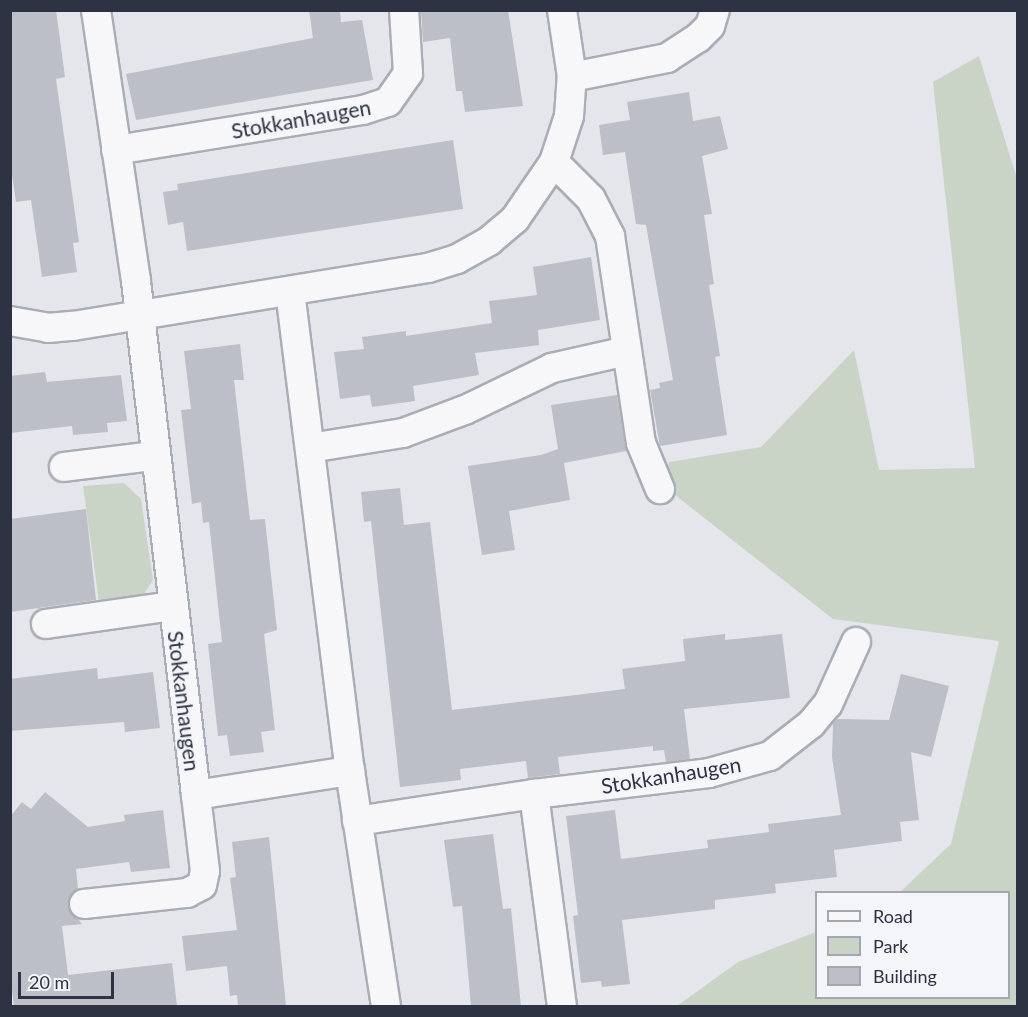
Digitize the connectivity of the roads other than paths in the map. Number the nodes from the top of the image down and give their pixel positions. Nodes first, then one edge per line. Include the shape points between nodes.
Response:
1 (96, 10) edge
2 (404, 10) edge
3 (562, 10) edge
4 (715, 10) edge
5 (572, 77) junction
6 (116, 150) junction
7 (554, 162) junction
8 (290, 291) junction
9 (140, 315) junction
10 (10, 321) edge
11 (627, 351) junction
12 (310, 448) junction
13 (154, 456) junction
14 (64, 467) dead end
15 (660, 489) dead end
16 (172, 606) junction
17 (46, 624) dead end
18 (856, 642) dead end
19 (350, 771) junction
20 (534, 794) junction
21 (196, 795) junction
22 (357, 821) junction
23 (84, 904) dead end
24 (386, 1006) edge
25 (562, 1006) edge

1 - 6 street, Stokkanhaugen
2 - 6 street, Stokkanhaugen via 408,73 396,95 387,102 363,110
3 - 5 street
4 - 5 street via 710,26 667,58
5 - 7 street via 569,116
6 - 9 street, Stokkanhaugen
7 - 8 street via 515,219 489,241 457,259 428,268
7 - 11 street via 591,199 610,236
8 - 9 street
8 - 12 street
9 - 10 street via 48,328
9 - 13 street, Stokkanhaugen
11 - 12 street via 552,368 465,410 403,433
11 - 15 street via 641,443
12 - 19 street
13 - 14 street
13 - 16 street, Stokkanhaugen
16 - 17 street, Stokkanhaugen
16 - 21 street, Stokkanhaugen
18 - 20 street, Stokkanhaugen via 828,704 811,724 770,756 709,773
19 - 21 street, Stokkanhaugen
19 - 22 street
20 - 22 street, Stokkanhaugen
20 - 25 street
21 - 23 street, Stokkanhaugen via 205,871 202,885 187,892
22 - 24 street

